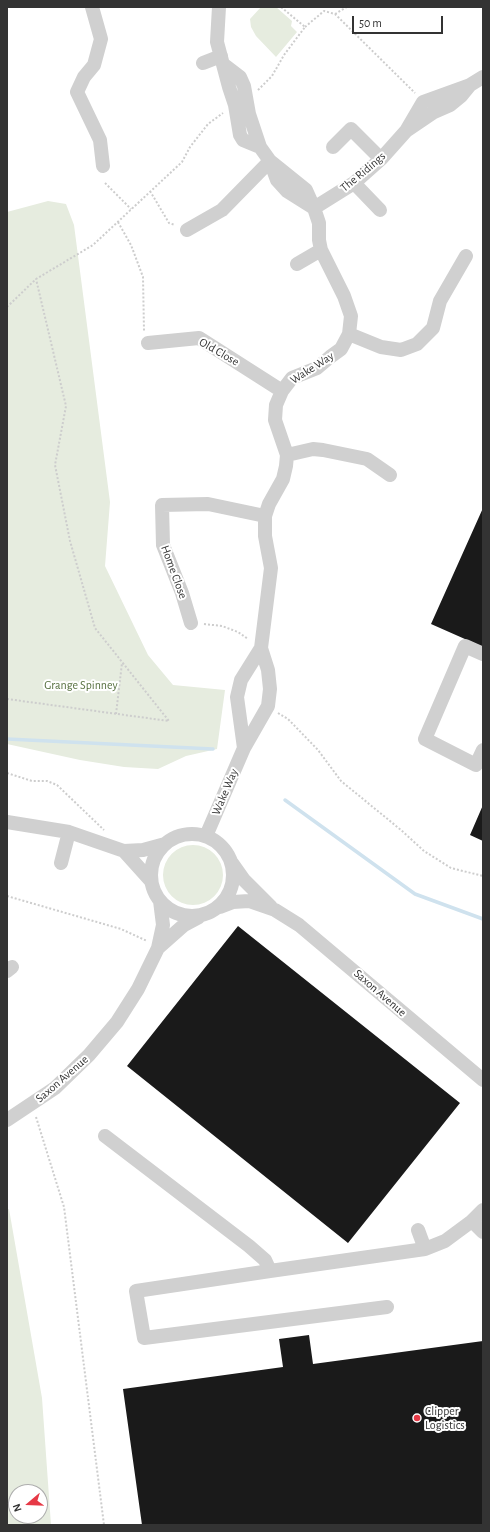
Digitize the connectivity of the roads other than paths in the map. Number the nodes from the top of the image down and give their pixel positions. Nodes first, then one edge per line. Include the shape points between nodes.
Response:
1 (92, 7) edge
2 (219, 7) edge
3 (222, 60) junction
4 (203, 63) dead end
5 (483, 77) edge
6 (470, 85) junction
7 (406, 130) junction
8 (333, 147) dead end
9 (381, 159) junction
10 (270, 161) junction
11 (103, 166) dead end
12 (354, 183) junction
13 (314, 208) junction
14 (380, 210) dead end
15 (187, 230) road end
16 (321, 250) junction
17 (466, 256) dead end
18 (297, 264) dead end
19 (349, 334) junction
20 (146, 337) road end
21 (282, 391) junction
22 (287, 455) junction
23 (390, 475) dead end
24 (265, 516) junction
25 (191, 623) road end
26 (261, 648) junction
27 (483, 654) edge
28 (244, 748) junction
29 (483, 750) edge
30 (7, 822) edge
31 (69, 832) junction
32 (206, 836) junction
33 (164, 844) junction
34 (124, 851) junction
35 (61, 862) dead end
36 (232, 862) junction
37 (151, 881) junction
38 (160, 901) junction
39 (220, 907) junction
40 (275, 910) junction
41 (199, 916) junction
42 (154, 945) junction
43 (483, 1080) edge
44 (7, 1120) edge
45 (105, 1136) dead end
46 (483, 1210) edge
47 (472, 1221) junction
48 (418, 1230) dead end
49 (483, 1232) edge
50 (425, 1249) junction
51 (270, 1271) junction
52 (388, 1307) dead end

1 - 11 street via 101,39 94,65 84,77 77,92 100,140
2 - 3 street, Wake Way via 217,42
3 - 4 street
3 - 10 street, Wake Way via 240,101 240,135 243,140 260,147
5 - 6 street, The Ridings
6 - 7 street, The Ridings via 450,105
6 - 7 street, The Ridings via 423,102
7 - 9 street, The Ridings
8 - 9 street via 351,128
9 - 12 street, The Ridings
10 - 13 street, Wake Way via 306,190
10 - 15 street via 222,210
12 - 13 street, The Ridings
12 - 14 street
13 - 16 street, Wake Way via 319,223
16 - 18 street
16 - 19 street, Wake Way via 351,316
17 - 19 street via 440,301 433,328 418,344 401,350 394,349 381,347
19 - 21 street, Wake Way via 341,349 317,368 292,378
20 - 21 street, Old Close via 199,338
21 - 22 street, Wake Way via 276,405 275,420
22 - 23 street via 323,450 367,460
22 - 24 street, Wake Way via 283,479
24 - 25 street, Home Close via 208,504 162,505 163,545
24 - 26 street, Wake Way via 265,536 271,568
26 - 28 street, Wake Way via 240,680 237,697
26 - 28 street, Wake Way via 268,670 268,706
27 - 29 street via 464,646 425,739 476,765
28 - 32 street, Wake Way
30 - 31 street
31 - 34 street
31 - 35 street
32 - 33 street via 177,836
32 - 36 street via 217,842
33 - 34 street via 143,850
33 - 37 street via 151,868
34 - 37 street
36 - 39 street via 232,888
36 - 40 street, Saxon Avenue via 244,880
37 - 38 street
38 - 41 street via 176,914
38 - 42 street, Saxon Avenue via 163,925
39 - 40 street, Saxon Avenue via 233,902 249,901
39 - 41 street
40 - 43 street, Saxon Avenue via 299,925
41 - 42 street, Saxon Avenue
42 - 44 street, Saxon Avenue via 138,989 117,1022 89,1056 55,1088
45 - 51 street via 249,1246 265,1260
46 - 47 street
47 - 49 street
47 - 50 street via 446,1241
48 - 50 street
50 - 51 street
51 - 52 street via 136,1291 144,1338

